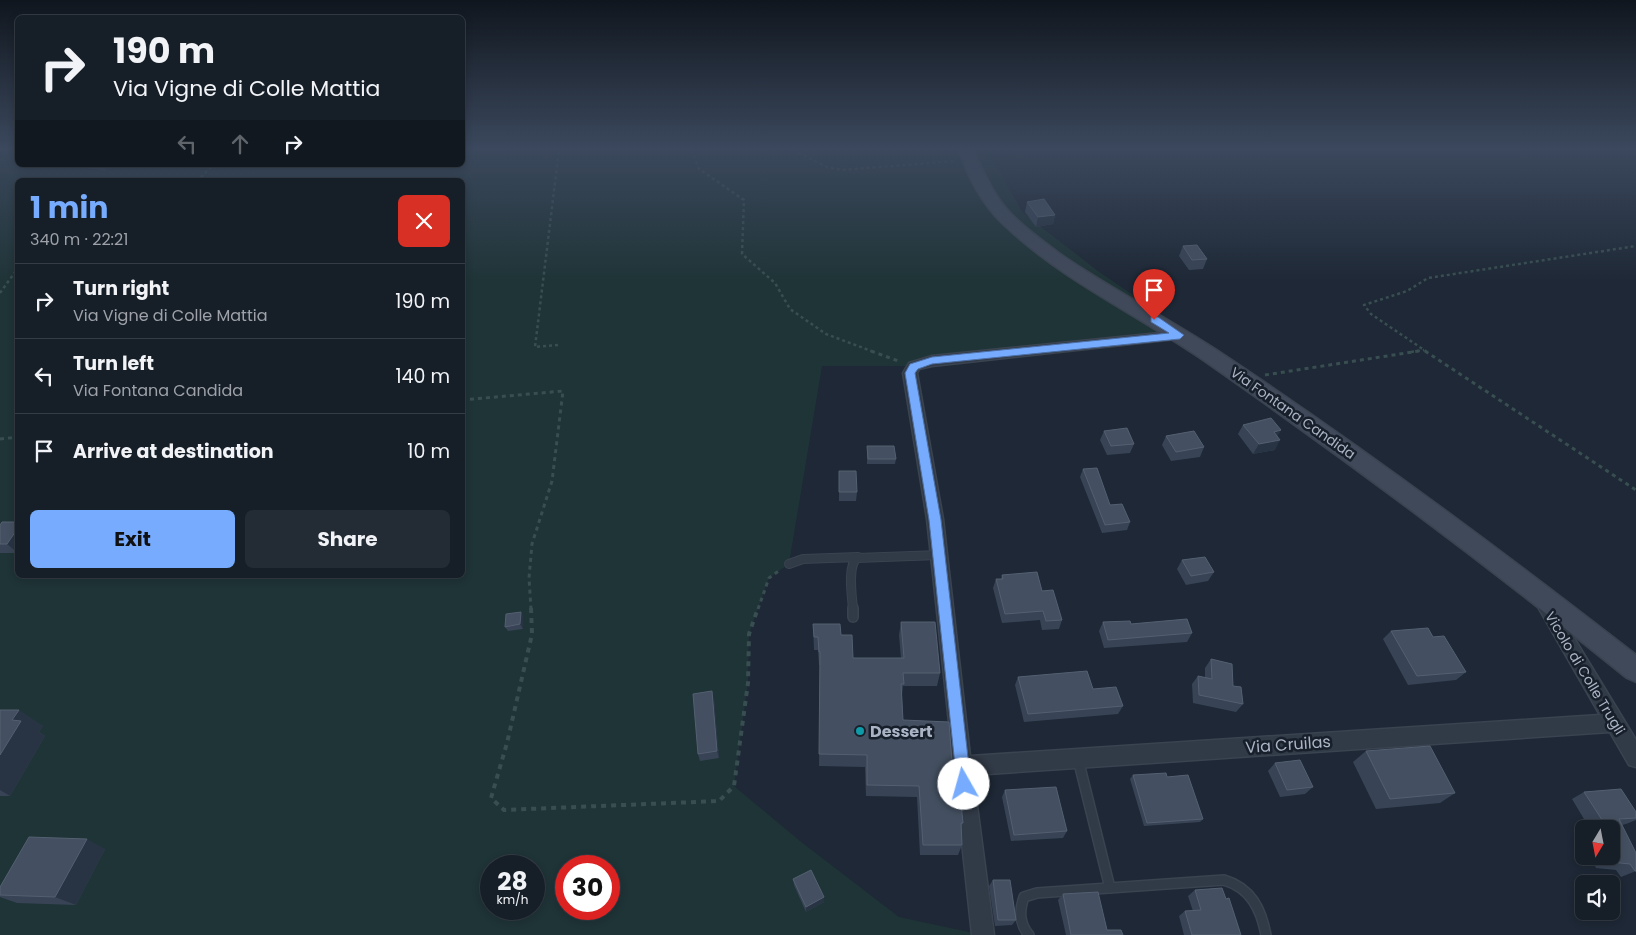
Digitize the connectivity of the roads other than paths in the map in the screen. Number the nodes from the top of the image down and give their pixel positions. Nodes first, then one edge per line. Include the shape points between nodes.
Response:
1 (988, 194) edge
2 (1180, 335) junction
3 (939, 554) junction
4 (860, 557) junction
5 (789, 564) road end
6 (1534, 588) junction
7 (853, 617) dead end
8 (1636, 670) edge
9 (1615, 723) junction
10 (1077, 758) junction
11 (1636, 758) edge
12 (962, 766) junction
13 (1110, 888) junction
14 (982, 935) edge
15 (1029, 935) edge
16 (1266, 935) edge

1 - 2 main road, Via Fontana Candida via 993,204 1019,230 1076,272
2 - 3 street via 932,361 914,366 910,380
2 - 6 main road, Via Fontana Candida via 1432,511
3 - 4 lane
3 - 12 street
4 - 5 lane via 803,559
4 - 7 lane via 854,560 851,568
6 - 8 main road, Via Fontana Candida
6 - 9 street, Vicolo di Colle Trugli
9 - 10 street, Via Cruilas
9 - 11 street, Vicolo di Colle Trugli
10 - 12 street, Via Cruilas
10 - 13 lane
12 - 14 street
13 - 15 lane via 1037,893 1024,897 1020,918
13 - 16 lane via 1231,882 1246,889 1253,898

